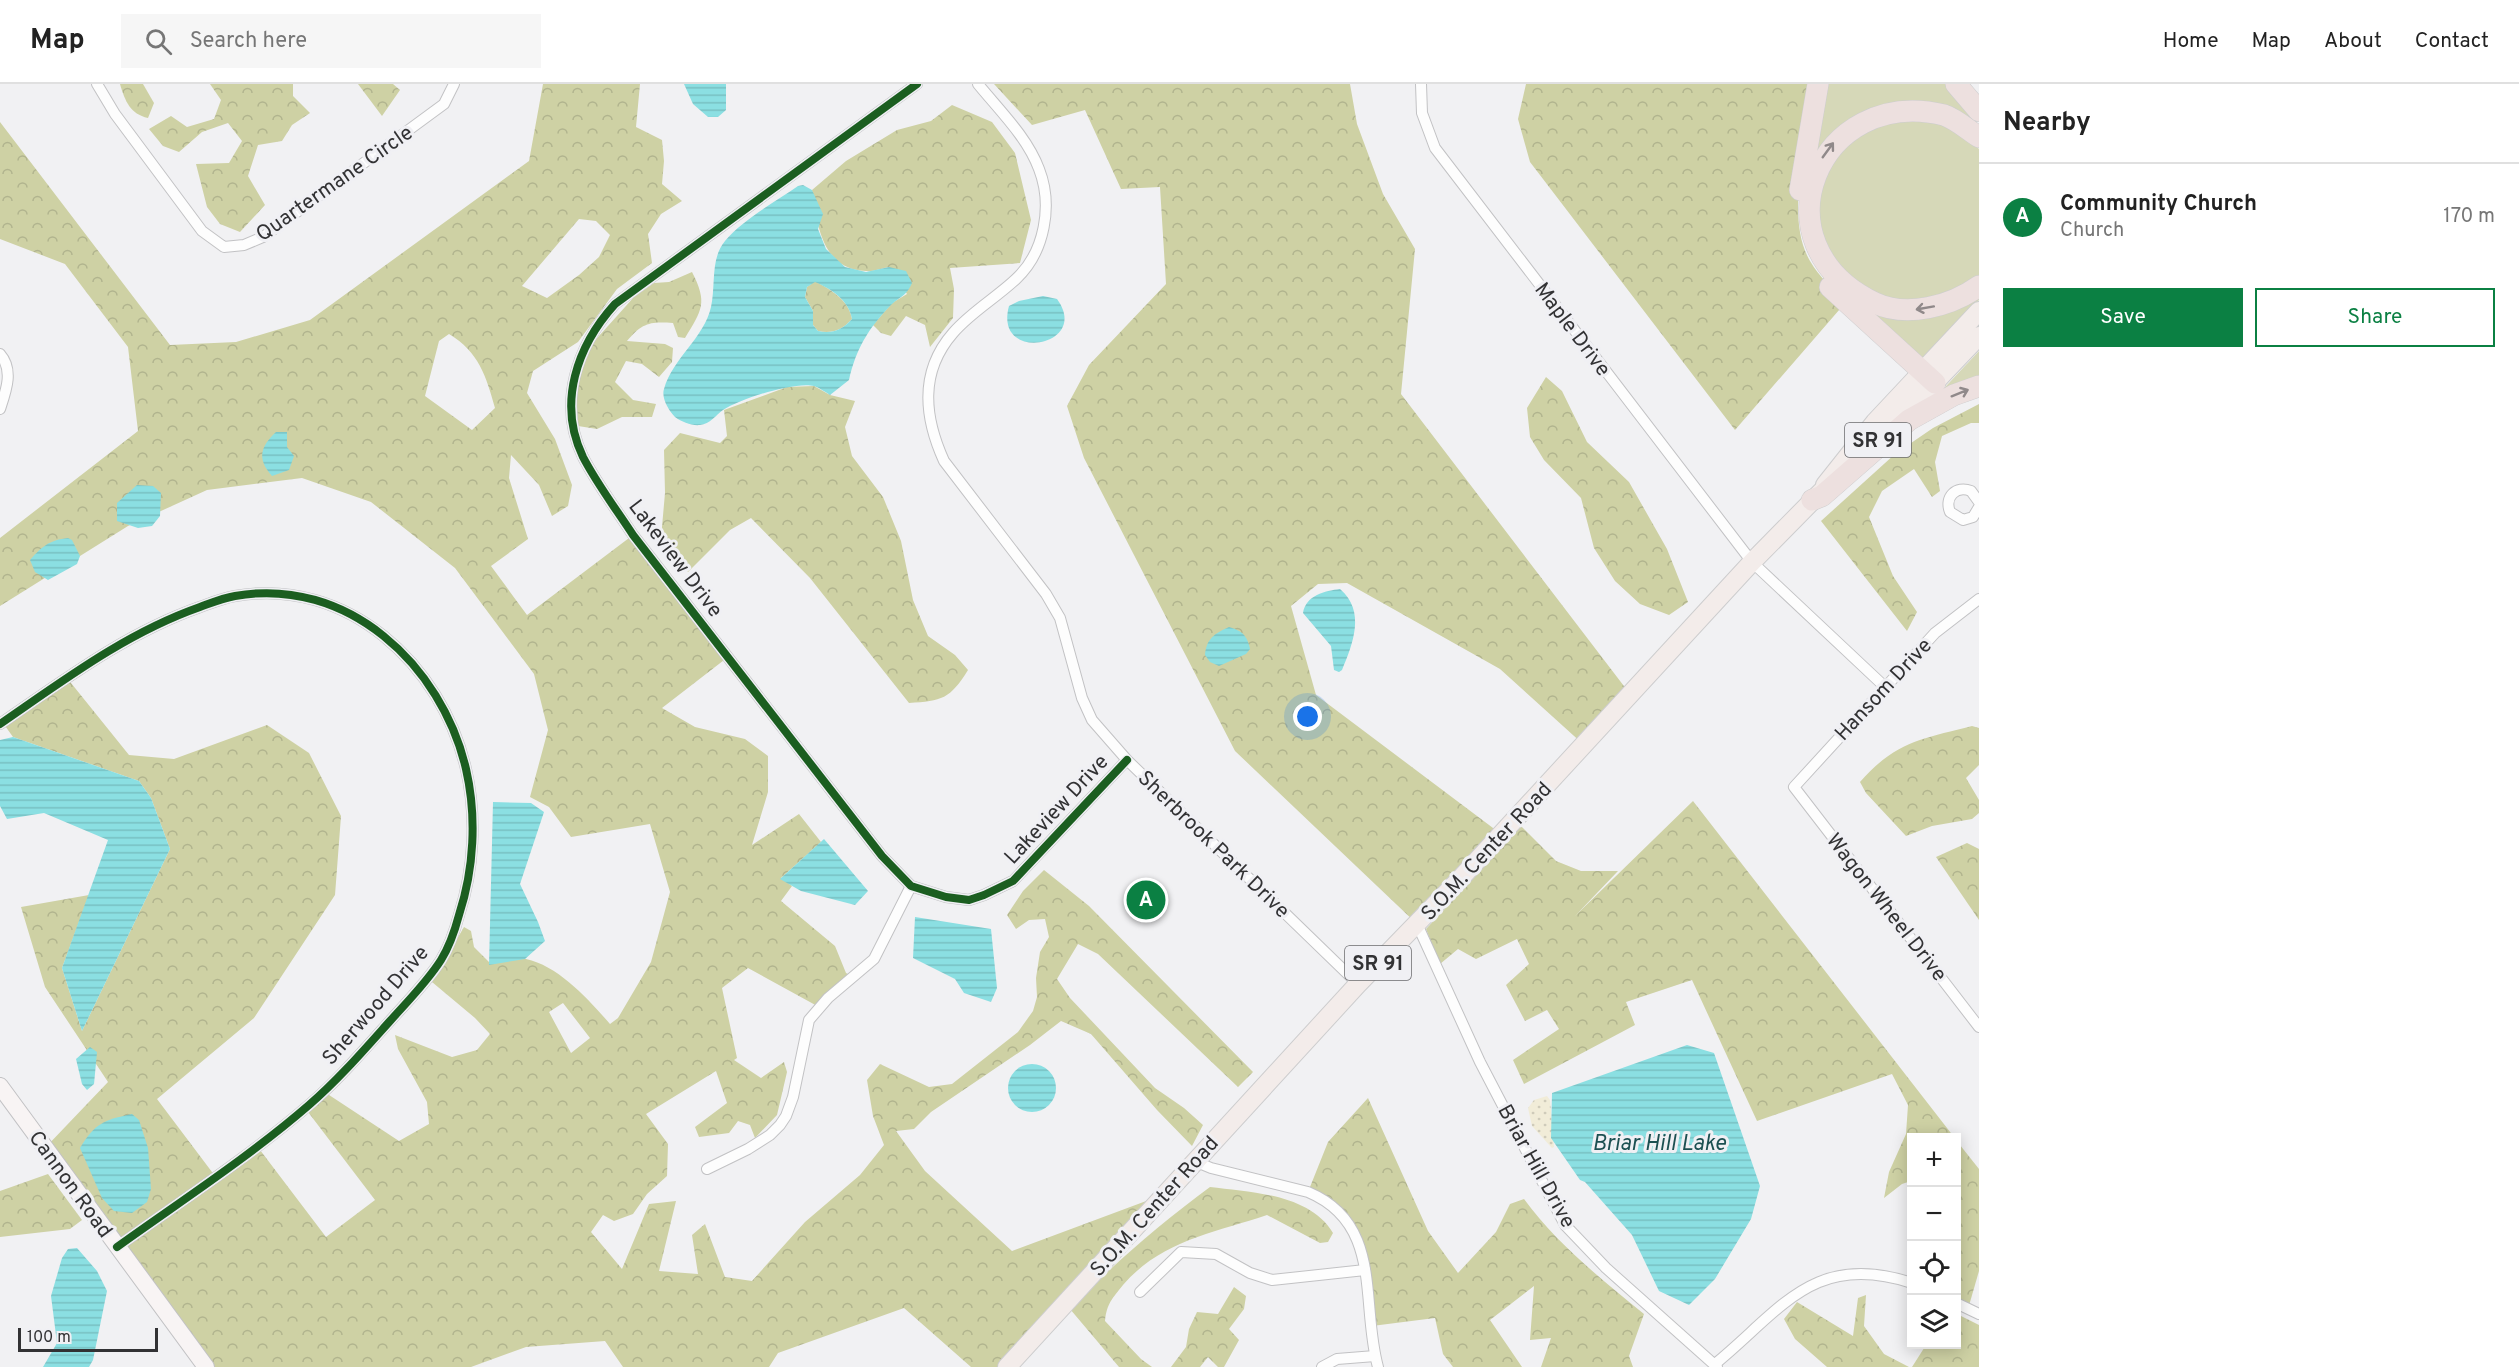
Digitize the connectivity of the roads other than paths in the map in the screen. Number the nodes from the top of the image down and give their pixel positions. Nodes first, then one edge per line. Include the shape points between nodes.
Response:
1 (97, 84) edge
2 (454, 84) edge
3 (917, 84) edge
4 (978, 84) edge
5 (1421, 84) edge
6 (1818, 84) edge
7 (1956, 84) edge
8 (1979, 111) edge
9 (1979, 137) edge
10 (1979, 286) edge
11 (1979, 311) edge
12 (1979, 336) edge
13 (0, 354) edge
14 (1929, 377) junction
15 (1979, 386) edge
16 (0, 409) edge
17 (1815, 497) junction
18 (1979, 502) edge
19 (1979, 507) edge
20 (1976, 520) edge
21 (1752, 562) junction
22 (1979, 599) edge
23 (1884, 686) junction
24 (0, 724) edge
25 (1127, 760) junction
26 (1794, 787) joint
27 (910, 886) junction
28 (1417, 924) junction
29 (1358, 984) junction
30 (1979, 1027) edge
31 (0, 1086) edge
32 (1194, 1161) junction
33 (706, 1169) dead end
34 (117, 1247) junction
35 (1365, 1270) junction
36 (1907, 1282) edge
37 (1140, 1292) dead end
38 (1961, 1305) edge
39 (1979, 1314) edge
40 (1375, 1356) junction
41 (1716, 1365) edge
42 (206, 1367) edge
43 (1007, 1367) edge
44 (1322, 1367) edge
45 (1378, 1367) edge

1 - 2 street, Quartermane Circle via 202,231 224,247 244,245 263,237 444,104
3 - 27 street, Lakeview Drive via 615,304 584,347 574,374 571,403 583,456 633,535 882,856
4 - 25 street, Sherbrook Park Drive via 1028,145 1040,170 1047,202 1043,232 1033,257 1018,278 953,333 938,356 929,381 927,409 944,461 1046,594 1060,618 1092,720
5 - 21 street, Maple Drive via 1422,113 1435,148
6 - 14 highway via 1800,179 1798,218 1804,248 1823,280
7 - 8 highway
10 -> 9 highway via 1953,300 1915,310 1880,305 1863,297 1827,267 1813,239 1809,201 1811,182 1835,141 1856,123 1877,113 1911,108 1946,116
11 - 14 main road, S.O.M. Center Road / SR 91
12 - 14 main road, S.O.M. Center Road / SR 91
13 - 16 street via 5,359 8,377
14 - 17 main road, S.O.M. Center Road / SR 91 via 1875,422
17 -> 15 highway via 1822,496 1909,420
17 - 21 main road, S.O.M. Center Road / SR 91
18 - 20 street via 1976,494 1967,489 1957,490 1948,508 1963,520
19 - 20 street
21 - 23 street, Maple Drive
21 - 28 main road, S.O.M. Center Road / SR 91
22 - 23 street, Hansom Drive via 1935,633
23 - 26 street, Hansom Drive
24 - 34 street, Sherwood Drive via 162,620 234,596 301,596 332,605 364,621 388,637 411,661 440,703 466,769 473,811 472,856 466,894 441,959 379,1033 310,1104
25 - 27 street, Lakeview Drive via 1013,881 969,900
25 - 29 street, Sherbrook Park Drive
26 - 30 street, Wagon Wheel Drive
27 - 33 street via 874,959 828,998 809,1020 793,1097 780,1125 748,1149
28 - 29 main road, S.O.M. Center Road / SR 91
28 - 41 street, Briar Hill Drive via 1480,1062 1565,1225
29 - 32 main road, S.O.M. Center Road / SR 91
31 - 34 main road, Cannon Road
32 - 35 street via 1321,1197 1348,1221 1359,1240
32 - 43 main road, S.O.M. Center Road / SR 91
34 - 42 main road, Cannon Road
35 - 37 street via 1272,1280 1216,1254 1181,1252
35 - 40 street
36 - 41 street, Briar Hill Drive via 1864,1272 1835,1275 1803,1288 1764,1318
38 - 39 street
40 - 44 street via 1336,1359
40 - 45 street

